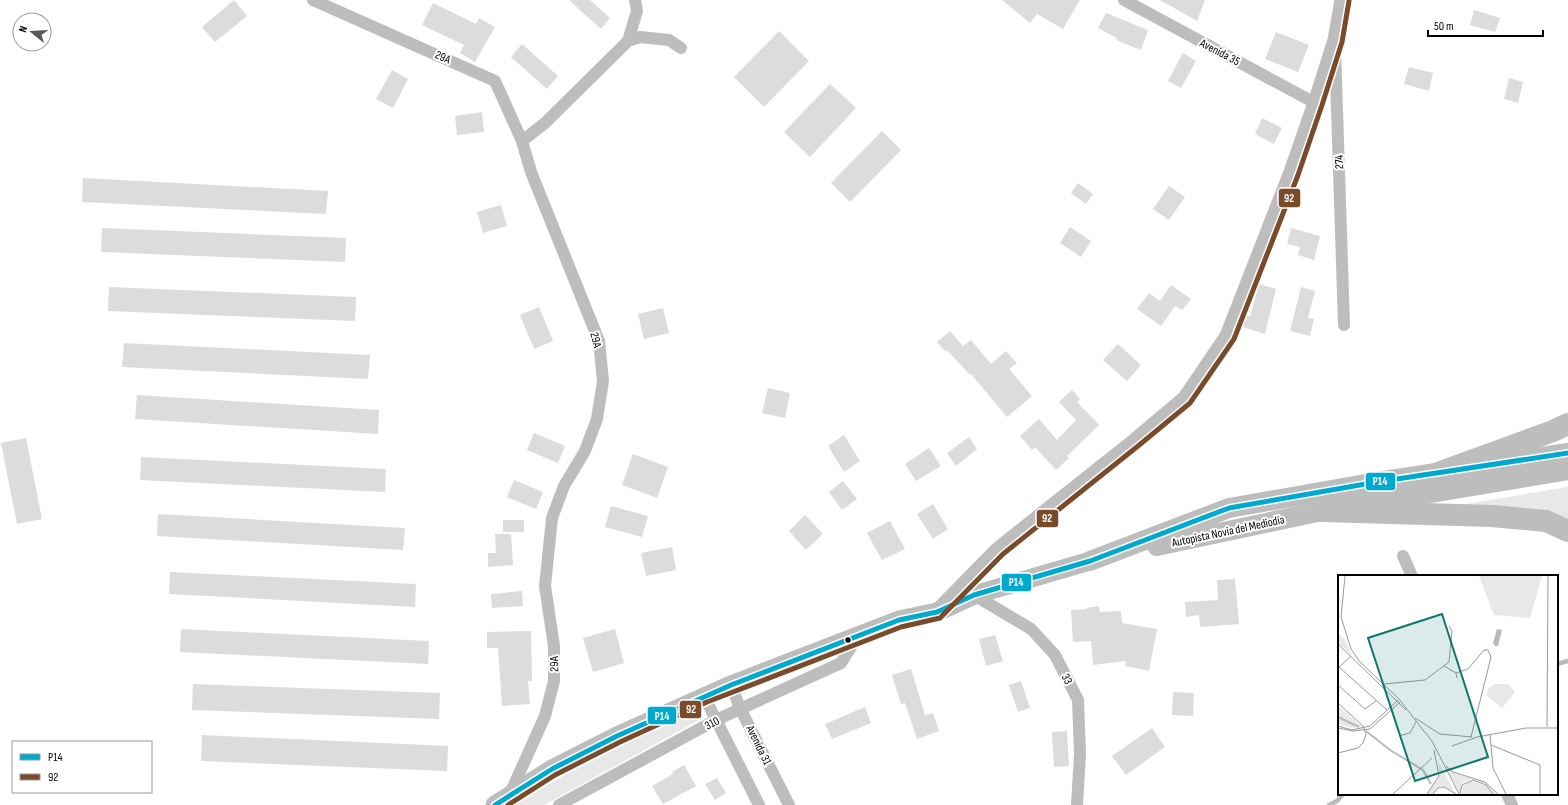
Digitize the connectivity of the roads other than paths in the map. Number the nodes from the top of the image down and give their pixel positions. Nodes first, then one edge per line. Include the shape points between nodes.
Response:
1 (313, 0) edge
2 (635, 0) edge
3 (1124, 0) edge
4 (1342, 0) edge
5 (1335, 40) junction
6 (628, 41) junction
7 (681, 48) dead end
8 (1316, 103) junction
9 (522, 141) junction
10 (1344, 325) dead end
11 (1568, 424) edge
12 (1568, 453) edge
13 (1568, 470) edge
14 (1435, 474) junction
15 (1322, 511) junction
16 (1568, 531) edge
17 (1402, 556) dead end
18 (1090, 561) junction
19 (1412, 575) edge
20 (974, 595) junction
21 (937, 612) junction
22 (857, 636) junction
23 (730, 685) junction
24 (704, 696) junction
25 (740, 708) junction
26 (716, 720) junction
27 (1507, 795) edge
28 (502, 801) edge
29 (559, 805) edge
30 (759, 805) edge
31 (789, 805) edge
32 (1077, 805) edge
33 (1512, 805) edge

1 - 9 street, 29A via 495,81
2 - 6 street via 636,11
3 - 8 street, Avenida 35
4 - 5 street, 274
5 - 8 street
5 - 10 street, 274
6 - 7 street via 640,37 670,40
6 - 9 street via 545,123
8 - 21 street via 1227,336 1185,398 998,549
9 - 28 street, 29A via 534,178 599,341 603,381 597,419 585,451 564,486 552,518 545,586 554,646 554,681 545,716
11 - 14 highway
12 - 14 highway, Autopista Novia del Mediodía
13 - 15 highway, Autopista Novia del Mediodía
14 - 18 highway, Autopista Novia del Mediodía via 1230,508
15 - 16 highway via 1492,516 1546,521
15 - 18 highway, Autopista Novia del Mediodía
17 - 19 street
18 - 20 main road
20 - 21 main road
20 - 32 street, 33 via 1031,629 1055,655 1078,700 1080,754
21 - 22 main road via 899,620
22 - 23 main road
22 - 25 street, 310 via 841,663
23 - 24 main road
23 - 25 street, Avenida 31
24 - 26 street
24 - 28 main road via 552,769
25 - 26 street, 310
25 - 31 street, Avenida 31
26 - 29 street, 310
26 - 30 street
27 - 33 street

